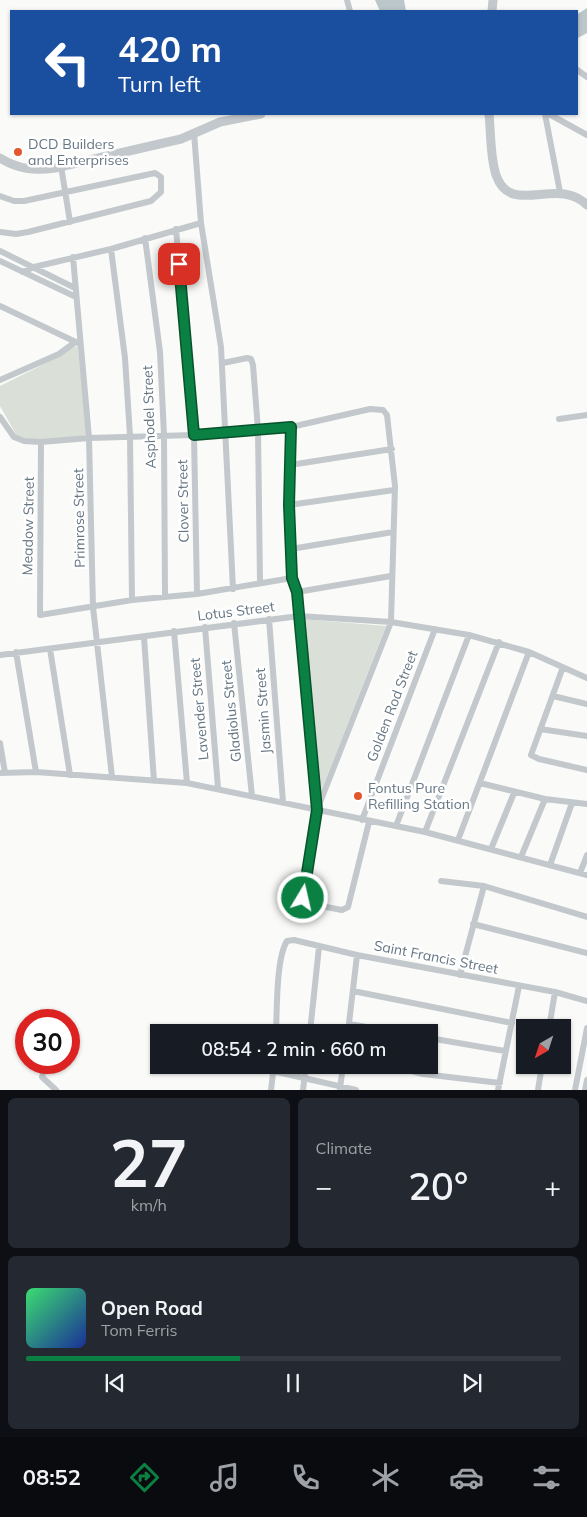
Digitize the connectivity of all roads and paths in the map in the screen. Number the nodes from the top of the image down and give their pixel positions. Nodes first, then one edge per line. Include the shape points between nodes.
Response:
1 (256, 115) edge
2 (489, 115) edge
3 (545, 115) edge
4 (551, 115) edge
5 (194, 133) junction
6 (587, 135) edge
7 (0, 158) edge
8 (61, 166) junction
9 (560, 192) junction
10 (65, 193) junction
11 (0, 196) edge
12 (587, 205) edge
13 (70, 222) junction
14 (201, 223) junction
15 (176, 229) junction
16 (0, 232) edge
17 (145, 238) junction
18 (111, 249) junction
19 (0, 251) edge
20 (73, 257) junction
21 (0, 261) edge
22 (34, 267) junction
23 (23, 272) junction
24 (75, 288) junction
25 (76, 297) junction
26 (0, 306) edge
27 (77, 343) junction
28 (223, 363) junction
29 (0, 380) edge
30 (587, 415) edge
31 (0, 417) edge
32 (559, 419) dead end
33 (291, 427) junction
34 (258, 430) junction
35 (226, 433) junction
36 (164, 435) junction
37 (194, 435) junction
38 (130, 436) junction
39 (89, 438) junction
40 (41, 442) junction
41 (392, 449) junction
42 (290, 466) junction
43 (394, 490) junction
44 (289, 505) junction
45 (393, 532) junction
46 (291, 549) junction
47 (391, 576) junction
48 (292, 578) junction
49 (260, 582) junction
50 (233, 589) junction
51 (297, 592) junction
52 (197, 594) junction
53 (165, 596) junction
54 (132, 600) junction
55 (93, 607) junction
56 (299, 616) junction
57 (269, 619) junction
58 (391, 622) junction
59 (234, 623) junction
60 (205, 627) junction
61 (436, 629) junction
62 (174, 631) junction
63 (469, 635) junction
64 (144, 637) junction
65 (97, 641) junction
66 (499, 642) junction
67 (50, 649) junction
68 (16, 652) junction
69 (528, 652) junction
70 (0, 655) edge
71 (563, 667) junction
72 (587, 678) edge
73 (554, 696) junction
74 (587, 704) edge
75 (540, 729) junction
76 (587, 736) edge
77 (0, 743) edge
78 (587, 770) edge
79 (36, 772) junction
80 (2, 773) edge
81 (70, 775) junction
82 (112, 777) junction
83 (154, 781) junction
84 (187, 783) junction
85 (480, 784) junction
86 (218, 788) junction
87 (514, 793) junction
88 (252, 796) junction
89 (545, 799) junction
90 (282, 802) junction
91 (572, 803) junction
92 (587, 804) edge
93 (317, 810) junction
94 (365, 821) junction
95 (396, 826) junction
96 (425, 832) junction
97 (458, 840) junction
98 (491, 849) junction
99 (587, 854) edge
100 (521, 857) junction
101 (550, 865) junction
102 (584, 874) edge
103 (441, 881) dead end
104 (484, 886) junction
105 (587, 917) edge
106 (474, 924) junction
107 (319, 947) junction
108 (587, 953) edge
109 (357, 955) junction
110 (460, 975) junction
111 (519, 986) junction
112 (353, 991) junction
113 (555, 992) junction
114 (587, 1001) edge
115 (550, 1019) edge
116 (512, 1023) junction
117 (277, 1024) edge
118 (311, 1024) edge
119 (349, 1024) edge
120 (587, 1028) edge
121 (438, 1040) edge
122 (505, 1051) junction
123 (43, 1074) edge
124 (272, 1074) edge
125 (292, 1074) edge
126 (305, 1074) edge
127 (342, 1074) edge
128 (423, 1074) edge
129 (541, 1074) edge
130 (305, 1078) junction
131 (587, 1080) edge
132 (499, 1086) edge
133 (340, 1088) edge
134 (56, 1090) edge
135 (271, 1090) edge
136 (303, 1090) edge
137 (356, 1090) edge
138 (538, 1090) edge
139 (575, 1090) edge
140 (585, 1090) edge

1 - 5 street via 220,122
2 - 9 street via 494,168 502,186 508,192 521,196
3 - 9 street
4 - 6 street
5 - 8 street
5 - 14 street
7 - 8 street via 23,168 38,170
8 - 10 street
9 - 12 street via 570,194
10 - 11 street via 24,201
10 - 13 street
10 - 13 street via 155,173 161,177 161,192 151,201
13 - 16 street via 22,233
14 - 15 street
14 - 28 street
15 - 17 street
15 - 37 street, Clover Street
17 - 18 street
17 - 36 street, Asphodel Street via 160,352
18 - 20 street
18 - 38 street
19 - 22 street
20 - 22 street
20 - 24 street, Primrose Street
21 - 23 street
22 - 23 street
22 - 24 street
23 - 25 street
24 - 25 street, Primrose Street
25 - 27 street, Primrose Street
26 - 27 street
27 - 29 street
27 - 39 street, Primrose Street
28 - 34 street via 251,359
28 - 35 street
30 - 32 street
31 - 40 street via 14,437
33 - 34 street
33 - 41 street via 377,409 387,415
33 - 42 street
34 - 35 street
34 - 49 street
35 - 37 street
35 - 50 street
36 - 37 street
36 - 38 street
36 - 53 street, Asphodel Street
37 - 52 street, Clover Street
38 - 39 street
38 - 54 street
39 - 40 street
39 - 55 street, Primrose Street
40 - 55 street, Meadow Street via 39,614
41 - 42 street
41 - 43 street
42 - 44 street
43 - 44 street
43 - 45 street
44 - 46 street
45 - 46 street
45 - 47 street
46 - 48 street
47 - 51 street
47 - 58 street
48 - 49 street
48 - 51 street
49 - 50 street
50 - 52 street
51 - 56 street
52 - 53 street
53 - 54 street
54 - 55 street
55 - 65 street, Primrose Street
56 - 57 street, Lotus Street
56 - 58 street, Lotus Street
56 - 93 street
57 - 59 street, Lotus Street
57 - 90 street, Jasmin Street
58 - 61 street, Lotus Street
58 - 93 street
59 - 60 street, Lotus Street
59 - 88 street, Gladiolus Street
60 - 62 street, Lotus Street
60 - 86 street, Lavender Street
61 - 63 street, Lotus Street
61 - 94 street, Golden Rod Street
62 - 64 street, Lotus Street
62 - 84 street
63 - 66 street, Lotus Street
63 - 95 street
64 - 65 street, Lotus Street
64 - 83 street
65 - 67 street, Lotus Street
65 - 82 street, Primrose Street
66 - 69 street, Lotus Street
66 - 96 street
67 - 68 street, Lotus Street
67 - 81 street
68 - 70 street, Lotus Street
68 - 79 street
69 - 71 street, Lotus Street
69 - 85 street
71 - 72 street, Lotus Street
71 - 73 street
73 - 74 street
73 - 75 street
75 - 76 street
75 - 78 street via 531,750 534,757
77 - 80 street
79 - 80 street
79 - 81 street
81 - 82 street
82 - 83 street
83 - 84 street
84 - 86 street
85 - 87 street
85 - 97 street
86 - 88 street
87 - 89 street
87 - 98 street
88 - 90 street
89 - 91 street
89 - 100 street
90 - 93 street
91 - 92 street
91 - 101 street
93 - 94 street
93 - 94 street, Golden Rod Street via 303,898 308,904 342,910 348,907
94 - 95 street
95 - 96 street
96 - 97 street
97 - 98 street
98 - 100 street
99 - 102 street
100 - 101 street
101 - 102 street
103 - 104 street
104 - 105 street
104 - 106 street
106 - 108 street
106 - 110 street
107 - 109 street, Saint Francis Street
107 - 117 street, Saint Francis Street via 294,940 287,941 284,946
107 - 118 street
109 - 110 street, Saint Francis Street
109 - 112 street
110 - 111 street, Saint Francis Street
111 - 113 street, Saint Francis Street
111 - 116 street
112 - 116 street
112 - 119 street
113 - 114 street, Saint Francis Street
113 - 115 street
116 - 122 street
120 - 139 street
121 - 122 street
122 - 132 street
123 - 134 street via 42,1077
124 - 135 street
125 - 130 street
126 - 130 street
127 - 133 street
128 - 132 street
129 - 138 street
130 - 133 street
130 - 136 street
131 - 140 street
133 - 137 street

